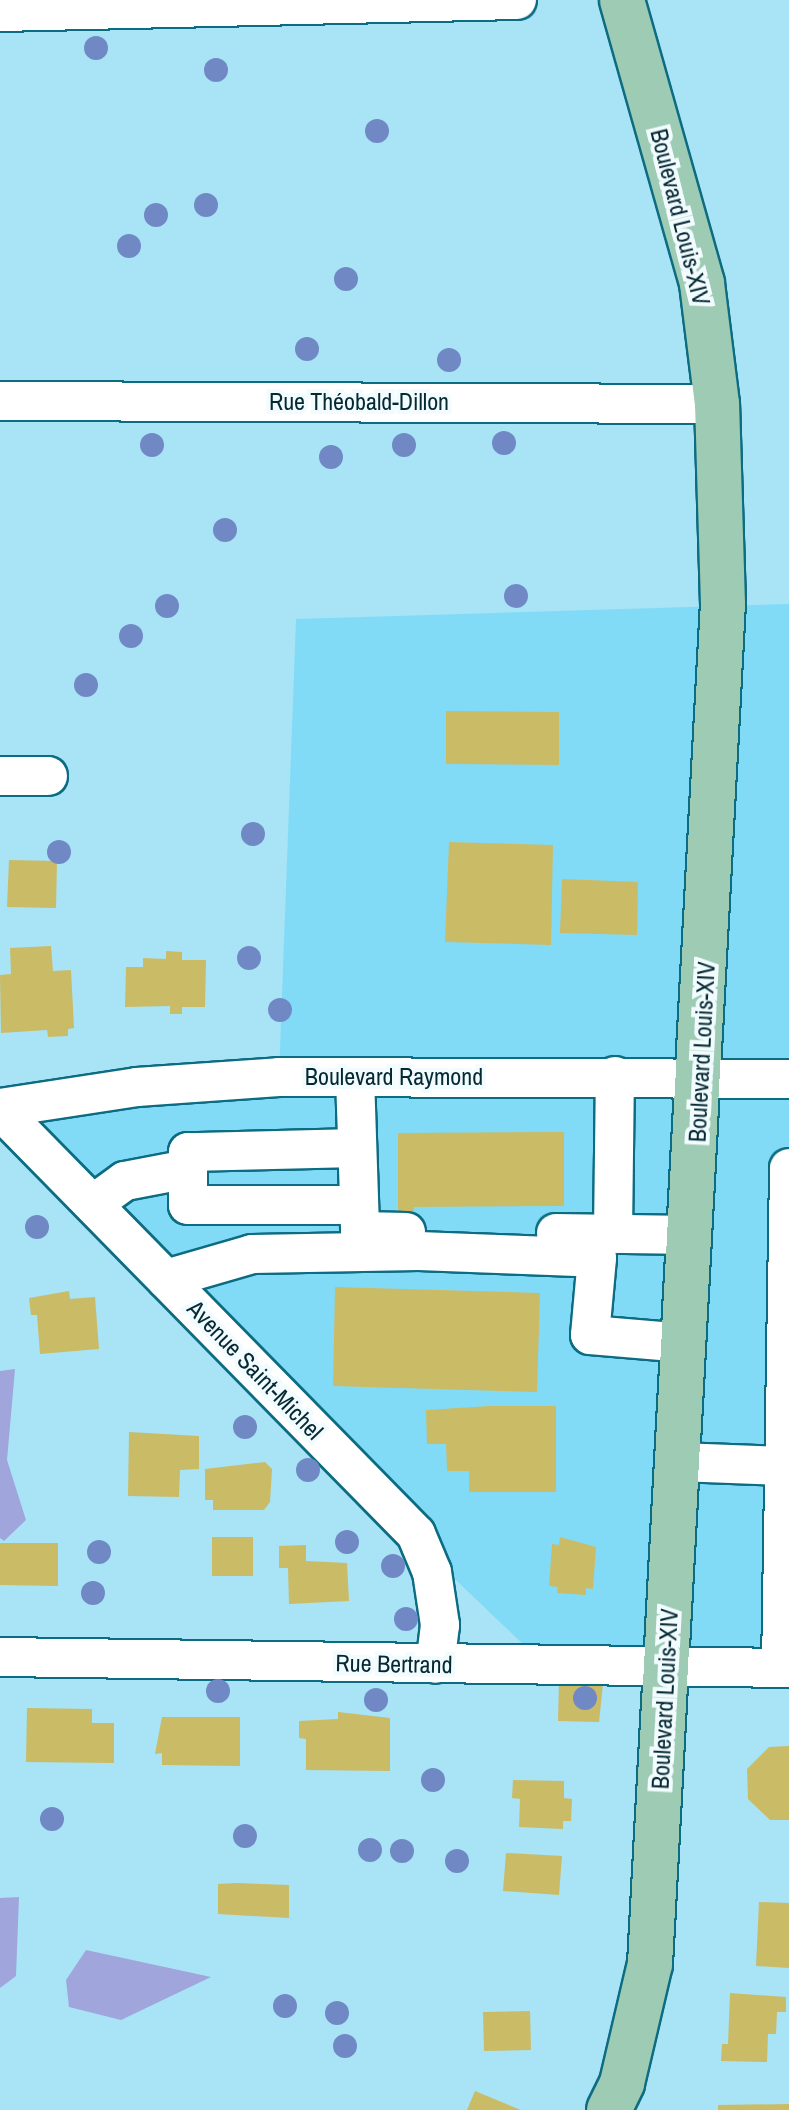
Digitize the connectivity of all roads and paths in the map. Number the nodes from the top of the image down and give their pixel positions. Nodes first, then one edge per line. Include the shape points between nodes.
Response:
1 (517, 0) edge
2 (622, 0) edge
3 (0, 12) edge
4 (0, 401) edge
5 (717, 404) junction
6 (0, 776) edge
7 (48, 776) dead end
8 (615, 1076) junction
9 (702, 1076) junction
10 (355, 1077) junction
11 (789, 1079) edge
12 (0, 1109) edge
13 (357, 1148) junction
14 (789, 1168) edge
15 (188, 1169) junction
16 (93, 1204) junction
17 (359, 1205) junction
18 (613, 1234) junction
19 (692, 1235) junction
20 (166, 1279) junction
21 (685, 1343) junction
22 (678, 1462) junction
23 (784, 1466) junction
24 (786, 1521) edge
25 (786, 1591) edge
26 (0, 1657) edge
27 (435, 1664) junction
28 (666, 1668) junction
29 (785, 1668) edge
30 (609, 2110) edge

1 - 3 street
2 - 5 main road, Boulevard Louis-XIV via 702,283
4 - 5 street, Rue Théobald-Dillon
5 - 9 main road, Boulevard Louis-XIV via 723,604
6 - 7 street
8 - 9 street, Boulevard Raymond
8 - 10 street, Boulevard Raymond
8 - 18 street
9 - 11 street, Boulevard Raymond
9 - 19 main road, Boulevard Louis-XIV
10 - 12 street, Boulevard Raymond via 137,1087
10 - 13 street
12 - 16 street, Avenue Saint-Michel
13 - 15 street via 188,1152
13 - 17 street
14 - 23 street
15 - 16 street via 125,1181
15 - 17 street via 188,1205
16 - 20 street, Avenue Saint-Michel
17 - 18 street via 360,1231
18 - 19 street
19 - 21 main road, Boulevard Louis-XIV
20 - 21 street via 252,1254 418,1251 597,1258 590,1335
20 - 27 street, Avenue Saint-Michel via 416,1534 434,1585 440,1625
21 - 22 main road, Boulevard Louis-XIV
22 - 23 street
22 - 28 main road, Boulevard Louis-XIV
23 - 24 street
24 - 25 street
25 - 29 street
26 - 27 street, Rue Bertrand
27 - 28 street, Rue Bertrand
28 - 29 street, Rue Bertrand
28 - 30 main road, Boulevard Louis-XIV via 650,1964 622,2083

